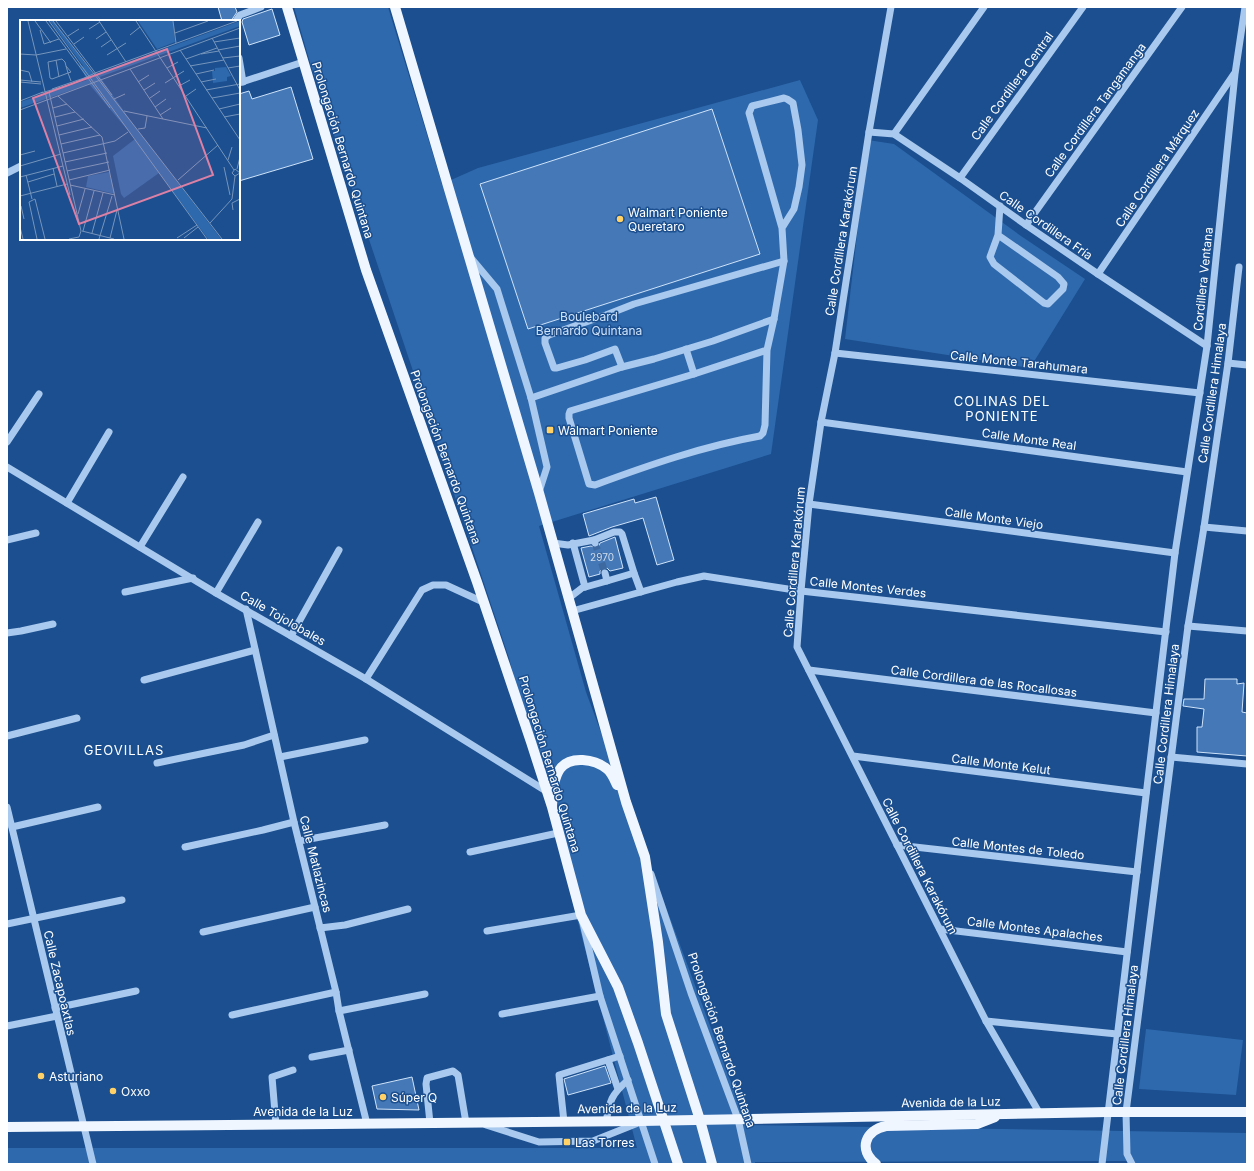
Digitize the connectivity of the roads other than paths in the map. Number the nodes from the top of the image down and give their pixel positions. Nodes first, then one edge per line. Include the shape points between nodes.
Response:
1 (261, 7) edge
2 (286, 7) edge
3 (395, 7) edge
4 (891, 7) edge
5 (984, 7) edge
6 (1082, 7) edge
7 (1182, 7) edge
8 (1245, 7) edge
9 (237, 20) edge
10 (303, 62) junction
11 (240, 70) edge
12 (1235, 74) junction
13 (241, 82) edge
14 (869, 132) junction
15 (894, 134) junction
16 (20, 166) edge
17 (7, 173) edge
18 (960, 178) junction
19 (1000, 206) junction
20 (1026, 225) junction
21 (782, 228) junction
22 (998, 235) junction
23 (468, 255) junction
24 (784, 261) junction
25 (1239, 267) dead end
26 (1098, 274) junction
27 (774, 319) junction
28 (1207, 346) junction
29 (686, 349) junction
30 (767, 350) junction
31 (835, 353) junction
32 (1228, 363) junction
33 (1247, 365) edge
34 (622, 367) junction
35 (694, 374) junction
36 (1200, 393) junction
37 (39, 394) dead end
38 (531, 398) junction
39 (821, 422) junction
40 (109, 432) dead end
41 (7, 442) edge
42 (7, 467) edge
43 (1187, 472) junction
44 (182, 477) dead end
45 (539, 492) junction
46 (67, 503) junction
47 (810, 504) junction
48 (258, 522) dead end
49 (1204, 527) junction
50 (1247, 531) edge
51 (36, 533) dead end
52 (7, 540) edge
53 (553, 542) junction
54 (573, 543) junction
55 (140, 547) junction
56 (339, 550) dead end
57 (1175, 553) junction
58 (605, 573) tunnel mouth
59 (634, 573) junction
60 (192, 578) junction
61 (607, 581) junction
62 (585, 587) junction
63 (801, 591) junction
64 (125, 592) dead end
65 (641, 592) junction
66 (216, 593) junction
67 (569, 598) junction
68 (483, 602) junction
69 (246, 609) junction
70 (572, 611) junction
71 (53, 624) dead end
72 (1188, 626) junction
73 (1247, 631) edge
74 (1166, 632) junction
75 (7, 633) edge
76 (291, 636) junction
77 (255, 650) junction
78 (809, 670) junction
79 (366, 679) junction
80 (144, 680) dead end
81 (1156, 713) junction
82 (78, 718) dead end
83 (274, 735) junction
84 (7, 736) edge
85 (365, 740) dead end
86 (853, 756) junction
87 (280, 757) junction
88 (1171, 757) junction
89 (157, 763) dead end
90 (1247, 764) edge
91 (546, 791) junction
92 (1146, 792) junction
93 (626, 802) junction
94 (7, 807) edge
95 (552, 807) junction
96 (98, 808) dead end
97 (294, 822) junction
98 (385, 825) dead end
99 (10, 831) edge
100 (558, 833) junction
101 (299, 841) junction
102 (897, 845) junction
103 (185, 847) dead end
104 (470, 852) dead end
105 (645, 856) junction
106 (1137, 872) junction
107 (122, 900) dead end
108 (315, 907) junction
109 (408, 909) dead end
110 (581, 915) junction
111 (33, 917) junction
112 (7, 924) edge
113 (320, 928) junction
114 (940, 928) junction
115 (487, 930) dead end
116 (203, 932) dead end
117 (1127, 952) junction
118 (136, 991) dead end
119 (336, 992) junction
120 (425, 994) dead end
121 (600, 996) junction
122 (55, 1008) junction
123 (339, 1011) junction
124 (502, 1014) dead end
125 (232, 1015) dead end
126 (57, 1016) junction
127 (986, 1021) junction
128 (7, 1026) edge
129 (1117, 1034) junction
130 (349, 1050) junction
131 (620, 1056) junction
132 (312, 1057) dead end
133 (608, 1060) junction
134 (293, 1070) dead end
135 (628, 1080) junction
136 (618, 1089) junction
137 (1247, 1110) edge
138 (1108, 1112) junction
139 (1126, 1112) junction
140 (1005, 1114) junction
141 (1040, 1114) junction
142 (738, 1119) junction
143 (700, 1120) junction
144 (641, 1121) junction
145 (664, 1121) junction
146 (564, 1122) junction
147 (606, 1122) junction
148 (430, 1123) junction
149 (466, 1123) junction
150 (480, 1123) junction
151 (276, 1124) junction
152 (367, 1124) junction
153 (84, 1126) junction
154 (7, 1127) edge
155 (93, 1164) edge
156 (655, 1164) edge
157 (678, 1164) edge
158 (712, 1164) edge
159 (748, 1164) edge
160 (876, 1164) edge
161 (1102, 1164) edge
162 (1132, 1164) edge

1 - 9 street via 240,15
2 - 10 main road, Prolongación Bernardo Quintana
3 - 23 main road, Prolongación Bernardo Quintana
4 - 14 street, Calle Cordillera Karakórum
5 - 15 street
6 - 18 street, Calle Cordillera Central
7 - 20 street, Calle Cordillera Tangamanga
8 - 12 street, Cordillera Ventana
10 - 13 street
10 - 68 main road, Prolongación Bernardo Quintana via 366,270
11 - 13 street
12 - 26 street, Calle Cordillera Márquez
12 - 28 street, Cordillera Ventana
14 - 15 street, Calle Cordillera Fría
14 - 31 street, Calle Cordillera Karakórum
15 - 18 street, Calle Cordillera Fría
16 - 17 street
18 - 19 street, Calle Cordillera Fría
19 - 20 street, Calle Cordillera Fría
19 - 22 street
20 - 26 street, Calle Cordillera Fría
21 - 21 street via 794,209 802,165 793,104 784,98 752,106 749,110
21 - 24 street
22 - 22 street via 990,257 994,264 1048,304 1063,289 1064,284 1058,276
23 - 38 street via 497,289
23 - 45 main road, Prolongación Bernardo Quintana
24 - 27 street
24 - 34 street via 634,304 545,338 554,368 615,349
25 - 32 street, Calle Cordillera Himalaya
26 - 28 street, Calle Cordillera Fría
27 - 29 street
27 - 30 street
28 - 36 street, Cordillera Ventana
29 - 34 street
29 - 35 street
30 - 35 street
30 - 35 street via 765,426 760,436 709,448 590,485 569,418 570,411
31 - 36 street, Calle Monte Tarahumara
31 - 39 street, Calle Cordillera Karakórum
32 - 33 street
32 - 49 street, Calle Cordillera Himalaya
34 - 38 street
36 - 43 street, Cordillera Ventana
37 - 41 street
38 - 45 street via 547,467
39 - 43 street, Calle Monte Real
39 - 47 street, Calle Cordillera Karakórum
40 - 46 street
42 - 46 street, Calle Tojolobales
43 - 57 street, Cordillera Ventana
44 - 55 street
45 - 53 main road, Prolongación Bernardo Quintana
46 - 55 street, Calle Tojolobales
47 - 57 street, Calle Monte Viejo
47 - 63 street, Calle Cordillera Karakórum
48 - 66 street
49 - 50 street
49 - 72 street, Calle Cordillera Himalaya
51 - 52 street
53 - 54 street via 568,545
53 - 67 main road, Prolongación Bernardo Quintana
54 - 59 street via 595,541 614,532 620,532
54 - 62 street
55 - 60 street, Calle Tojolobales
56 - 76 street
57 - 74 street, Calle Cordillera Himalaya
58 - 61 street
59 - 61 street
59 - 65 street
60 - 64 street
60 - 66 street, Calle Tojolobales
61 - 62 street
62 - 67 street
63 - 65 street, Calle Montes Verdes via 704,576
63 - 74 street, Calle Montes Verdes
63 - 78 street, Calle Cordillera Karakórum via 797,646
65 - 70 street, Calle Montes Verdes
66 - 69 street, Calle Tojolobales
67 - 70 main road, Prolongación Bernardo Quintana
68 - 79 street via 446,585 433,585 422,590
68 - 91 main road, Prolongación Bernardo Quintana
69 - 76 street, Calle Tojolobales
69 - 77 street, Calle Matlazincas
70 - 93 main road, Prolongación Bernardo Quintana
71 - 75 street
72 - 73 street
72 - 88 street, Calle Cordillera Himalaya
74 - 81 street, Calle Cordillera Himalaya
76 - 79 street, Calle Tojolobales
77 - 80 street
77 - 83 street, Calle Matlazincas
78 - 81 street, Calle Cordillera de las Rocallosas
78 - 86 street, Calle Cordillera Karakórum
79 - 91 street, Calle Tojolobales
81 - 92 street, Calle Cordillera Himalaya
82 - 84 street
83 - 87 street, Calle Matlazincas
83 - 89 street via 244,745
85 - 87 street
86 - 92 street, Calle Monte Kelut
86 - 102 street, Calle Cordillera Karakórum
87 - 97 street, Calle Matlazincas
88 - 90 street
88 - 139 street, Calle Cordillera Himalaya
91 - 95 main road, Prolongación Bernardo Quintana
92 - 106 street, Calle Cordillera Himalaya
93 - 95 main road via 606,769 596,762 574,760 564,765 557,775
93 - 105 main road, Prolongación Bernardo Quintana
94 - 99 street, Calle Zacapoaxtlas
95 - 100 main road, Prolongación Bernardo Quintana
96 - 99 street
97 - 101 street, Calle Matlazincas
97 - 103 street
98 - 101 street
99 - 111 street, Calle Zacapoaxtlas
100 - 104 street
100 - 110 main road, Prolongación Bernardo Quintana
101 - 108 street, Calle Matlazincas
102 - 106 street, Calle Montes de Toledo
102 - 114 street, Calle Cordillera Karakórum
105 - 142 street, Prolongación Bernardo Quintana via 691,993
105 - 143 main road, Prolongación Bernardo Quintana via 666,1014
106 - 117 street, Calle Cordillera Himalaya
107 - 111 street
108 - 113 street, Calle Matlazincas
108 - 116 street
109 - 113 street via 345,925
110 - 115 street
110 - 121 street, Prolongación Bernardo Quintana
110 - 145 main road, Prolongación Bernardo Quintana via 618,987
111 - 112 street
111 - 122 street, Calle Zacapoaxtlas
113 - 119 street, Calle Matlazincas
114 - 117 street, Calle Montes Apalaches
114 - 127 street, Calle Cordillera Karakórum
117 - 129 street, Calle Cordillera Himalaya
118 - 122 street
119 - 123 street, Calle Matlazincas
119 - 125 street
120 - 123 street
121 - 124 street
121 - 131 street, Prolongación Bernardo Quintana
122 - 126 street, Calle Zacapoaxtlas
123 - 130 street, Calle Matlazincas
126 - 128 street
126 - 153 street, Calle Zacapoaxtlas
127 - 129 street
127 - 141 street, Calle Cordillera Karakórum
129 - 138 street, Calle Cordillera Himalaya
130 - 132 street
130 - 152 street, Calle Matlazincas
131 - 133 street
131 - 135 street, Prolongación Bernardo Quintana
133 - 136 street
133 - 146 street via 558,1075
134 - 151 street via 272,1077
135 - 136 street
135 - 144 street, Prolongación Bernardo Quintana
136 - 147 street via 611,1098
137 - 139 main road, Avenida de la Luz
138 - 139 main road, Avenida de la Luz
138 - 141 main road, Avenida de la Luz
138 - 161 street, Calle Cordillera Himalaya
139 - 162 street, Calle Cordillera Himalaya via 1127,1154
140 - 141 main road, Avenida de la Luz
140 - 142 main road, Avenida de la Luz
140 - 160 main road via 977,1124 878,1128 868,1138 865,1149
142 - 143 main road, Avenida de la Luz
142 - 159 street, Prolongación Bernardo Quintana
143 - 145 main road, Avenida de la Luz
143 - 158 main road, Prolongación Bernardo Quintana
144 - 145 main road, Avenida de la Luz
144 - 147 main road, Avenida de la Luz
144 - 150 street via 593,1141 539,1142
144 - 156 street, Prolongación Bernardo Quintana
145 - 157 main road, Prolongación Bernardo Quintana
146 - 147 main road, Avenida de la Luz
146 - 150 main road, Avenida de la Luz
148 - 149 main road, Avenida de la Luz
148 - 149 street via 427,1078 453,1071 458,1075
148 - 152 main road, Avenida de la Luz
149 - 150 main road, Avenida de la Luz
151 - 152 main road, Avenida de la Luz
151 - 153 main road, Avenida de la Luz
153 - 154 main road, Avenida de la Luz
153 - 155 street, Calle Zacapoaxtlas

